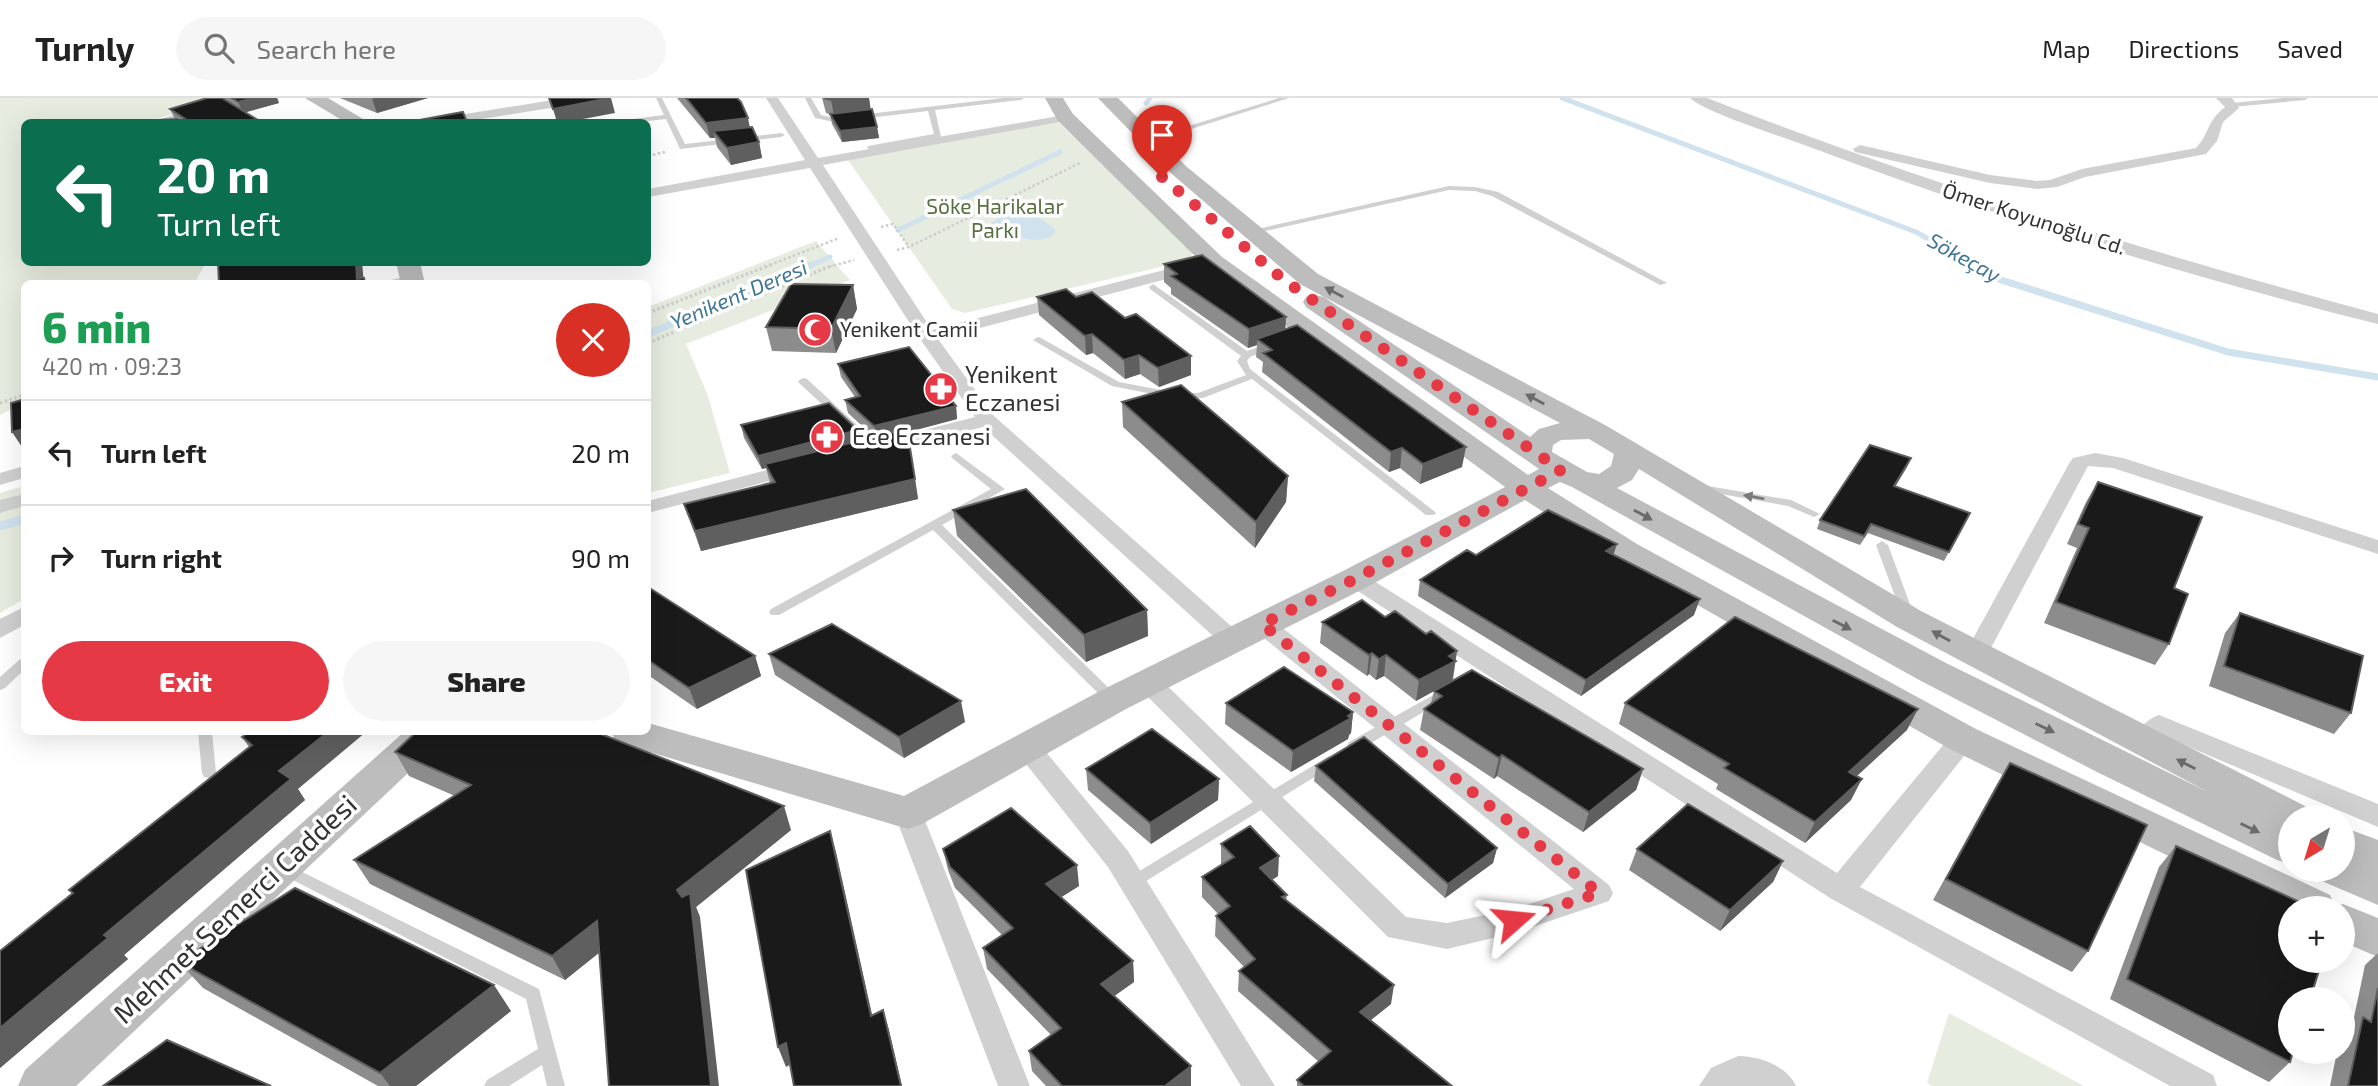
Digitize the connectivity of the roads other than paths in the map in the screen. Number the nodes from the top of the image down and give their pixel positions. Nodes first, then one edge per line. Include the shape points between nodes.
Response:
1 (589, 98) edge
2 (659, 98) edge
3 (772, 98) edge
4 (808, 98) edge
5 (937, 98) edge
6 (1021, 98) edge
7 (1088, 98) edge
8 (1108, 98) edge
9 (1286, 98) edge
10 (1696, 98) edge
11 (2305, 98) edge
12 (319, 99) edge
13 (2227, 102) edge
14 (940, 107) junction
15 (1060, 107) edge
16 (202, 109) edge
17 (931, 109) junction
18 (668, 117) junction
19 (165, 119) edge
20 (353, 119) edge
21 (460, 119) edge
22 (651, 119) edge
23 (781, 135) dead end
24 (1147, 140) junction
25 (1816, 145) junction
26 (871, 148) dead end
27 (813, 163) junction
28 (651, 192) edge
29 (1252, 231) junction
30 (1214, 262) junction
31 (411, 275) edge
32 (393, 280) edge
33 (1663, 283) dead end
34 (1153, 287) dead end
35 (2378, 318) edge
36 (927, 336) junction
37 (1038, 340) dead end
38 (1284, 341) edge
39 (1246, 355) junction
40 (1254, 376) junction
41 (803, 381) dead end
42 (987, 420) junction
43 (1595, 432) junction
44 (876, 448) junction
45 (1628, 450) junction
46 (849, 455) edge
47 (956, 456) dead end
48 (822, 462) edge
49 (21, 473) edge
50 (1552, 473) junction
51 (0, 479) edge
52 (1692, 487) junction
53 (21, 501) edge
54 (651, 505) edge
55 (0, 507) edge
56 (1430, 513) dead end
57 (1814, 514) dead end
58 (934, 524) junction
59 (1882, 545) dead end
60 (2378, 547) edge
61 (1355, 579) junction
62 (775, 612) dead end
63 (21, 617) edge
64 (1909, 619) junction
65 (1262, 624) junction
66 (0, 630) edge
67 (1231, 639) junction
68 (1976, 655) junction
69 (21, 666) edge
70 (1148, 682) junction
71 (0, 685) edge
72 (1458, 687) edge
73 (1113, 700) junction
74 (1388, 725) junction
75 (205, 735) edge
76 (425, 735) edge
77 (639, 735) edge
78 (1963, 740) junction
79 (2143, 743) junction
80 (1027, 747) junction
81 (209, 773) dead end
82 (1268, 799) junction
83 (2278, 810) edge
84 (908, 813) junction
85 (2378, 816) edge
86 (2278, 842) edge
87 (2356, 849) edge
88 (2378, 859) edge
89 (280, 867) junction
90 (2356, 878) edge
91 (1133, 882) junction
92 (2378, 888) edge
93 (1840, 890) junction
94 (2290, 896) edge
95 (2355, 927) edge
96 (2378, 938) edge
97 (547, 1053) junction
98 (42, 1086) edge
99 (493, 1086) edge
100 (556, 1086) edge
101 (1014, 1086) edge
102 (1259, 1086) edge
103 (1715, 1086) edge
104 (1780, 1086) edge
105 (2201, 1086) edge

1 - 21 street
2 - 18 lane
3 - 27 street
4 - 17 lane via 818,116 834,120
5 - 14 lane
6 - 14 lane
7 - 50 main road via 1162,177 1285,281
8 - 24 main road
9 - 24 lane
10 - 25 street, Ömer Koyunoğlu Cd.
11 - 13 lane
12 - 20 main road
13 - 25 street via 2231,110 2217,120 2201,151 2082,173 2052,184 2009,182 1848,146
14 - 17 lane
15 - 27 street
15 - 30 main road
16 - 19 lane
17 - 26 lane via 938,135
18 - 22 lane
18 - 23 lane via 683,147
24 - 29 main road
25 - 35 street, Ömer Koyunoğlu Cd. via 2045,225
27 - 28 street
27 - 36 street
29 - 33 lane via 1449,188 1475,189 1495,194
43 -> 29 main road via 1309,279
30 - 36 street
30 - 50 main road via 1303,334
31 - 32 lane
34 - 39 lane
36 - 42 street
37 - 40 lane via 1116,384 1177,396 1199,396
38 - 39 lane
39 - 40 lane via 1243,365
40 - 56 lane
41 - 44 lane
42 - 44 street
42 - 67 street
43 - 45 main road
43 - 50 main road via 1563,431 1541,440 1536,448
44 - 46 street
45 - 50 main road via 1630,460 1622,475 1611,480
45 - 52 main road
47 - 58 lane via 999,489
48 - 54 street
49 - 51 street
50 - 61 main road
50 - 78 main road via 1626,551
50 -> 86 main road via 2015,713
57 -> 52 lane via 1791,503
52 - 64 main road
53 - 55 street
58 - 62 lane
58 - 73 lane
59 - 64 lane
60 - 68 street via 2116,462 2080,462
61 - 65 main road
61 - 93 street via 1487,671
63 - 66 street
68 -> 64 main road
65 - 67 main road
65 - 74 street
67 - 70 main road
68 - 79 main road
69 - 71 lane
70 - 73 main road
70 - 82 street
72 - 74 lane
73 - 80 main road
74 - 82 lane
74 - 82 street via 1599,893 1447,936 1398,928
75 - 81 lane
76 - 89 main road, Mehmet Semerci Caddesi
77 - 84 main road
78 - 93 street
78 - 94 main road
83 -> 79 main road
79 - 85 street via 2159,724
80 - 84 main road
80 - 91 street
82 - 91 lane
84 - 101 street
87 - 88 main road
89 - 97 lane via 533,994
89 - 98 main road, Mehmet Semerci Caddesi
90 - 92 main road
91 - 102 street
93 - 105 street
95 - 96 main road
97 - 99 lane
97 - 100 lane
103 - 104 street via 1723,1077 1742,1070 1763,1074

